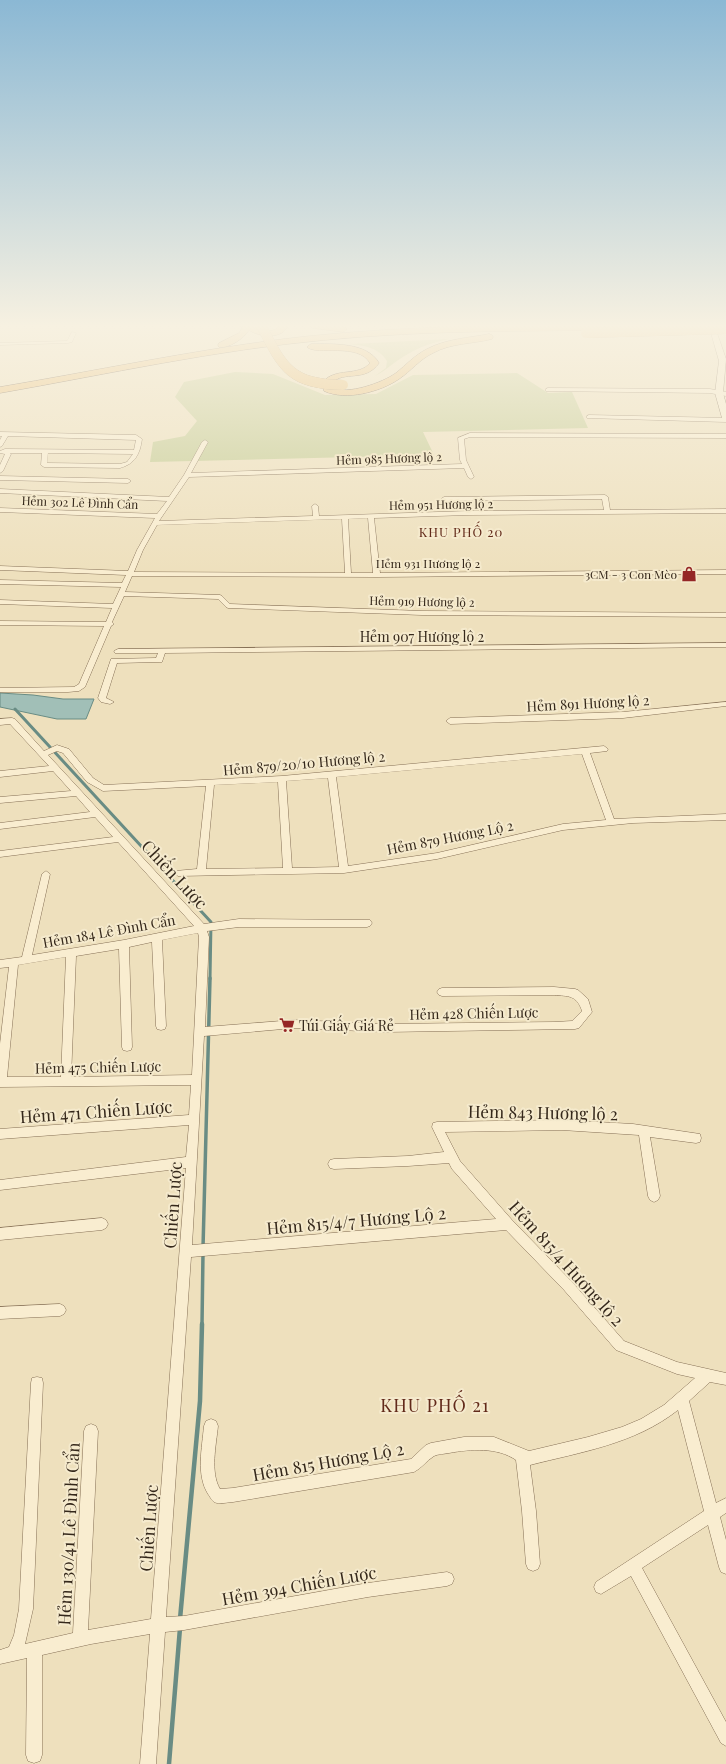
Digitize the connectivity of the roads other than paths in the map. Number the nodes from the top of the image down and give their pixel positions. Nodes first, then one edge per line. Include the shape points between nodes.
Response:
1 (725, 407) edge
2 (589, 417) dead end
3 (726, 419) edge
4 (3, 434) edge
5 (726, 436) edge
6 (205, 442) dead end
7 (0, 445) edge
8 (2, 451) edge
9 (45, 451) junction
10 (136, 452) junction
11 (466, 466) junction
12 (1, 467) edge
13 (188, 475) junction
14 (471, 477) dead end
15 (0, 478) edge
16 (128, 482) dead end
17 (0, 491) edge
18 (172, 499) junction
19 (444, 499) dead end
20 (314, 506) dead end
21 (0, 510) edge
22 (726, 511) edge
23 (607, 512) junction
24 (370, 516) junction
25 (345, 517) junction
26 (316, 518) junction
27 (158, 520) junction
28 (0, 568) edge
29 (726, 572) edge
30 (133, 573) junction
31 (348, 574) junction
32 (377, 575) junction
33 (0, 582) edge
34 (125, 585) junction
35 (123, 594) junction
36 (0, 602) edge
37 (117, 606) junction
38 (726, 614) edge
39 (0, 623) edge
40 (110, 624) junction
41 (726, 645) edge
42 (163, 650) junction
43 (118, 651) dead end
44 (0, 690) edge
45 (110, 702) dead end
46 (726, 704) edge
47 (0, 722) edge
48 (450, 722) dead end
49 (604, 749) dead end
50 (586, 751) junction
51 (43, 754) junction
52 (55, 768) junction
53 (0, 774) edge
54 (332, 774) junction
55 (282, 780) junction
56 (210, 784) junction
57 (78, 793) junction
58 (0, 800) edge
59 (97, 814) junction
60 (726, 817) edge
61 (611, 822) junction
62 (0, 826) edge
63 (120, 839) junction
64 (0, 854) edge
65 (344, 870) junction
66 (288, 871) junction
67 (178, 872) dead end
68 (202, 872) junction
69 (46, 874) dead end
70 (367, 923) dead end
71 (204, 928) junction
72 (157, 938) junction
73 (124, 944) junction
74 (71, 952) junction
75 (26, 960) junction
76 (14, 962) junction
77 (0, 964) edge
78 (442, 992) dead end
79 (161, 1026) dead end
80 (202, 1032) junction
81 (127, 1046) dead end
82 (197, 1080) junction
83 (66, 1081) junction
84 (0, 1082) edge
85 (194, 1120) junction
86 (437, 1127) joint
87 (644, 1131) junction
88 (0, 1134) edge
89 (696, 1138) dead end
90 (452, 1157) junction
91 (192, 1162) junction
92 (334, 1164) dead end
93 (0, 1185) edge
94 (654, 1196) dead end
95 (102, 1224) dead end
96 (508, 1224) junction
97 (0, 1234) edge
98 (189, 1251) junction
99 (60, 1310) dead end
100 (0, 1313) edge
101 (708, 1375) junction
102 (726, 1379) edge
103 (37, 1384) dead end
104 (682, 1399) junction
105 (211, 1426) dead end
106 (91, 1431) dead end
107 (522, 1458) junction
108 (726, 1505) edge
109 (712, 1514) junction
110 (534, 1564) dead end
111 (633, 1566) junction
112 (726, 1566) edge
113 (447, 1579) dead end
114 (601, 1587) dead end
115 (160, 1625) junction
116 (80, 1640) junction
117 (35, 1649) junction
118 (7, 1656) edge
119 (726, 1738) edge
120 (34, 1755) dead end
121 (148, 1764) edge

1 - 3 main road
2 - 3 street
4 - 7 street
4 - 10 street via 136,437 139,439
5 - 11 street, Hẻm 985 Hương lộ 2 via 470,435 461,438
6 - 13 street
8 - 9 street
8 - 12 street via 8,454
9 - 10 street
9 - 10 street via 44,465 120,466 132,462
11 - 13 street, Hẻm 985 Hương lộ 2
11 - 14 street
13 - 18 street
15 - 16 street
17 - 18 street
18 - 27 street
19 - 23 street via 605,497
20 - 26 street
21 - 27 street, Hẻm 302 Lê Đình Cẩn
22 - 23 street, Hẻm 951 Hương lộ 2
23 - 24 street, Hẻm 951 Hương lộ 2
24 - 25 street, Hẻm 951 Hương lộ 2
24 - 32 street
25 - 26 street, Hẻm 951 Hương lộ 2
25 - 31 street
26 - 27 street, Hẻm 951 Hương lộ 2 via 168,523
27 - 30 street
28 - 30 street, Hẻm 931 Hương lộ 2
29 - 32 street, Hẻm 931 Hương lộ 2
30 - 31 street, Hẻm 931 Hương lộ 2
30 - 34 street
31 - 32 street, Hẻm 931 Hương lộ 2
33 - 34 street
34 - 35 street
35 - 37 street
35 - 38 street, Hẻm 919 Hương lộ 2 via 220,597 228,606 414,613
36 - 37 street
37 - 40 street
39 - 40 street
40 - 44 street via 82,685 76,689
41 - 42 street, Hẻm 907 Hương lộ 2
42 - 43 street, Hẻm 907 Hương lộ 2
42 - 45 street via 159,660 114,662 102,698
46 - 48 street, Hẻm 891 Hương lộ 2 via 657,712
47 - 51 street, Chiến Lược via 12,721
49 - 50 street, Hẻm 879/20/10 Hương lộ 2
50 - 54 street, Hẻm 879/20/10 Hương lộ 2
50 - 61 street
51 - 52 street, Chiến Lược
51 - 56 street, Hẻm 879/20/10 Hương lộ 2 via 57,748 66,751 90,780 103,788
52 - 53 street
52 - 57 street, Chiến Lược
54 - 55 street, Hẻm 879/20/10 Hương lộ 2
54 - 65 street
55 - 56 street, Hẻm 879/20/10 Hương lộ 2
55 - 66 street
56 - 68 street
57 - 58 street
57 - 59 street, Chiến Lược
59 - 62 street
59 - 63 street, Chiến Lược
60 - 61 street, Hẻm 879 Hương Lộ 2
61 - 65 street, Hẻm 879 Hương Lộ 2 via 563,827 437,856
63 - 64 street
63 - 71 street, Chiến Lược
65 - 66 street, Hẻm 879 Hương Lộ 2
66 - 68 street, Hẻm 879 Hương Lộ 2
67 - 68 street, Hẻm 879 Hương Lộ 2
69 - 75 street
70 - 71 street, Hẻm 184 Lê Đình Cẩn via 239,923
71 - 72 street, Hẻm 184 Lê Đình Cẩn
71 - 80 street, Chiến Lược
72 - 73 street, Hẻm 184 Lê Đình Cẩn
72 - 79 street
73 - 74 street, Hẻm 184 Lê Đình Cẩn
73 - 81 street
74 - 75 street, Hẻm 184 Lê Đình Cẩn
74 - 83 street
75 - 76 street, Hẻm 184 Lê Đình Cẩn
76 - 77 street, Hẻm 184 Lê Đình Cẩn
76 - 84 street
78 - 80 street, Hẻm 428 Chiến Lược via 576,993 584,1002 587,1012 576,1025 385,1028 294,1024
80 - 82 street, Chiến Lược
82 - 83 street, Hẻm 475 Chiến Lược
82 - 85 street, Chiến Lược
83 - 84 street, Hẻm 475 Chiến Lược
85 - 88 street, Hẻm 471 Chiến Lược
85 - 91 street, Chiến Lược
86 - 87 street, Hẻm 843 Hương lộ 2 via 562,1125
86 - 90 street, Hẻm 815/4 Hương lộ 2
87 - 89 street, Hẻm 843 Hương lộ 2
87 - 94 street
90 - 92 street
90 - 96 street, Hẻm 815/4 Hương lộ 2 via 456,1165
91 - 93 street
91 - 98 street, Chiến Lược
95 - 97 street
96 - 98 street, Hẻm 815/4/7 Hương Lộ 2
96 - 101 street, Hẻm 815/4 Hương lộ 2 via 568,1286 620,1346 677,1368
98 - 115 street, Chiến Lược
99 - 100 street
101 - 102 street
101 - 104 street
103 - 118 street via 26,1609 21,1635
104 - 107 street via 664,1413 623,1434
104 - 109 street
105 - 107 street, Hẻm 815 Hương Lộ 2 via 209,1483 217,1496 414,1465 431,1450 464,1444 494,1444 499,1448 512,1450
106 - 116 street, Hẻm 130/41 Lê Đình Cẩn
107 - 110 street
108 - 109 street
109 - 111 street
109 - 112 street
111 - 114 street
111 - 119 street
113 - 115 street, Hẻm 394 Chiến Lược
115 - 116 street, Hẻm 394 Chiến Lược
115 - 121 street, Chiến Lược
116 - 117 street, Hẻm 394 Chiến Lược
117 - 118 street, Hẻm 394 Chiến Lược
117 - 120 street

